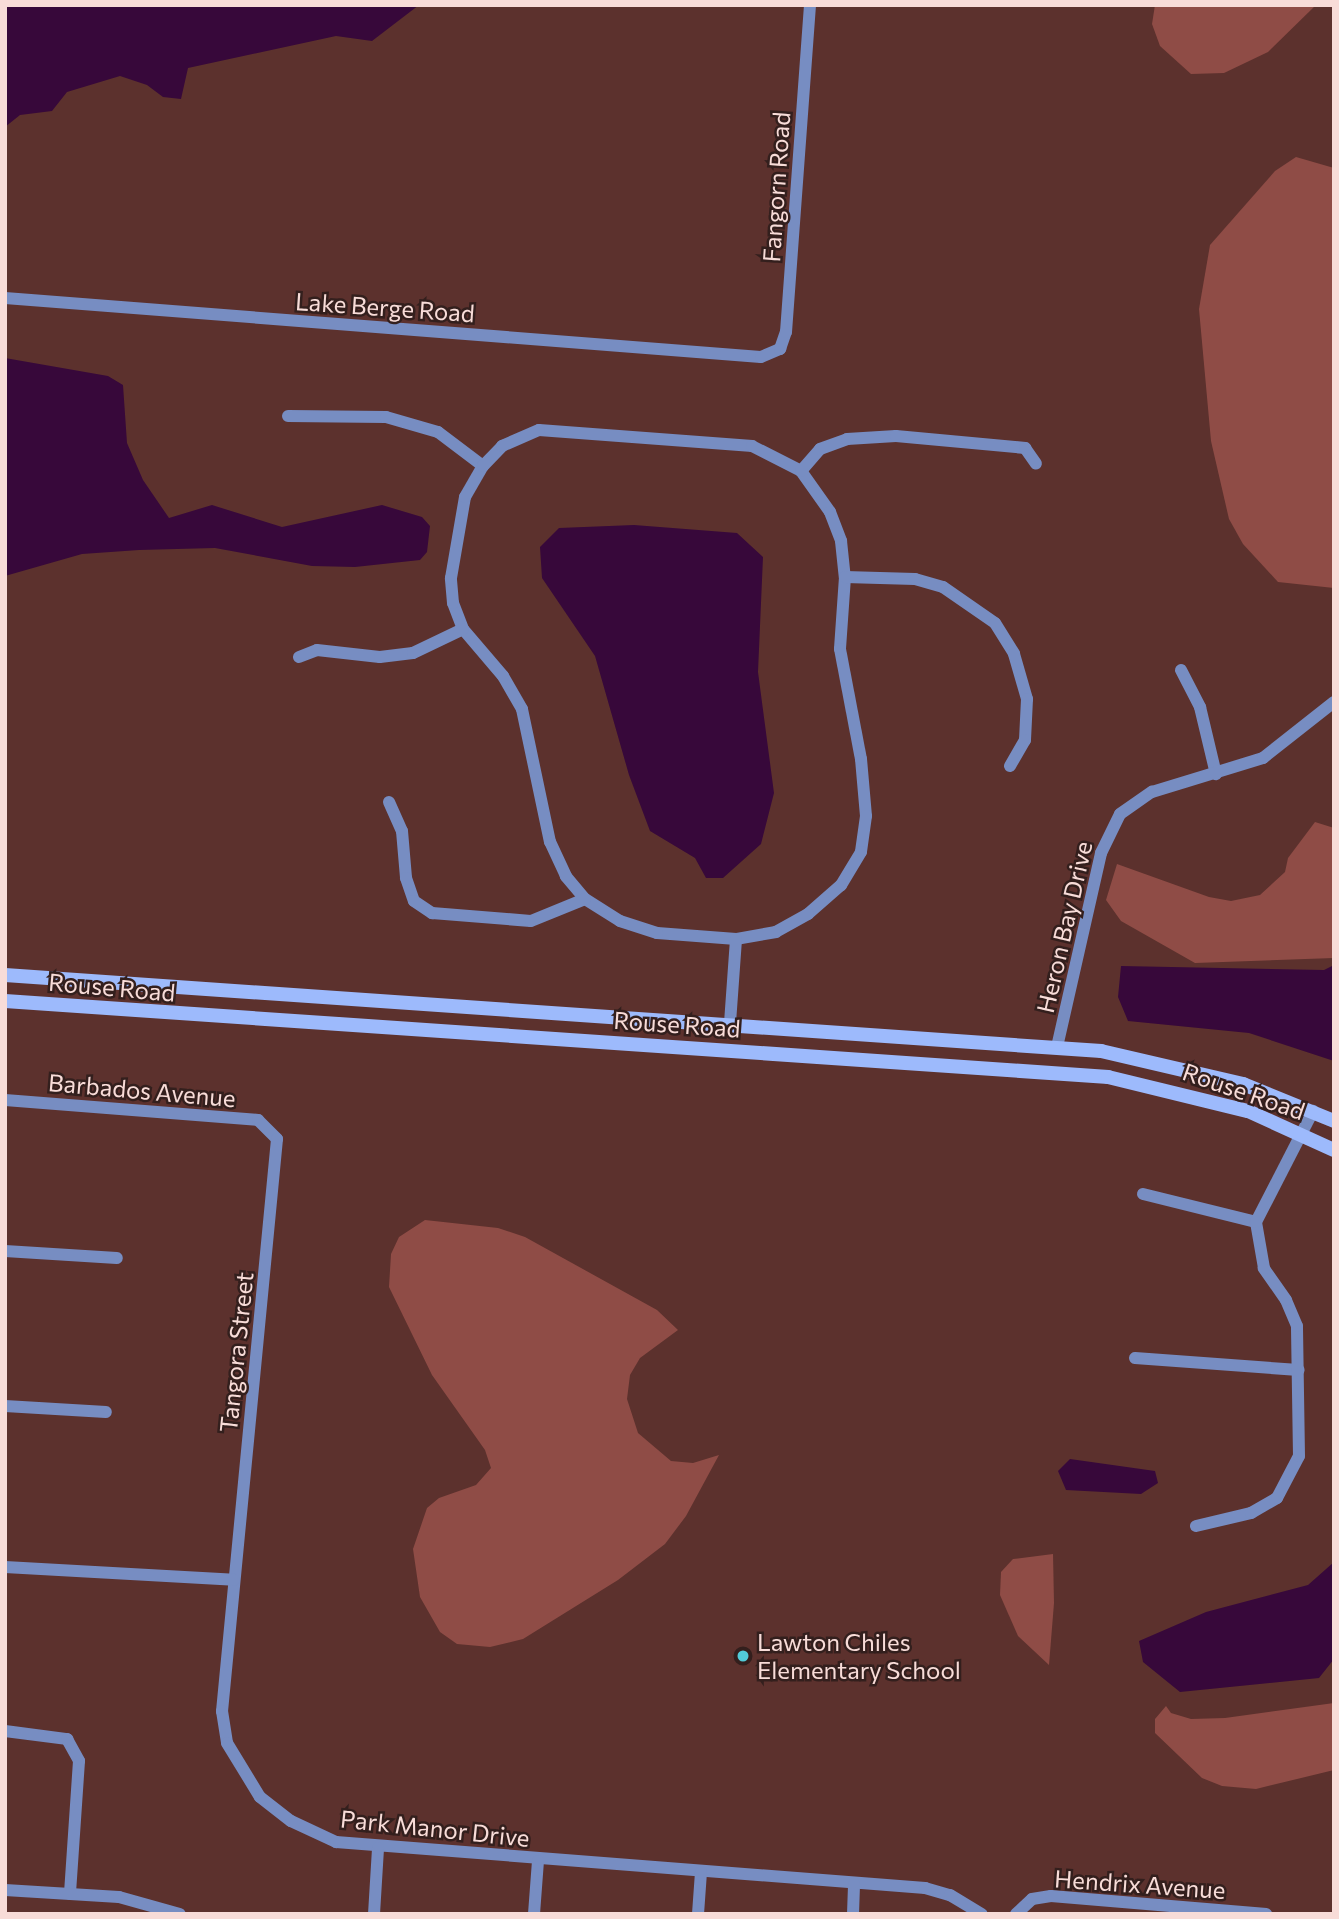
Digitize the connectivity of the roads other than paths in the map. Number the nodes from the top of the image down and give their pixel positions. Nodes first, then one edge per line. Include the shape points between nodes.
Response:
1 (810, 5) edge
2 (5, 298) edge
3 (761, 357) joint
4 (288, 416) dead end
5 (1036, 464) dead end
6 (483, 466) junction
7 (801, 471) junction
8 (845, 577) junction
9 (463, 629) junction
10 (299, 657) dead end
11 (1181, 670) dead end
12 (1334, 702) edge
13 (1010, 766) dead end
14 (1216, 774) junction
15 (389, 802) dead end
16 (585, 899) junction
17 (736, 939) junction
18 (5, 975) edge
19 (5, 1001) edge
20 (730, 1023) junction
21 (1058, 1047) junction
22 (5, 1100) edge
23 (1313, 1111) junction
24 (1334, 1121) edge
25 (272, 1130) joint
26 (1302, 1134) junction
27 (1334, 1150) edge
28 (1143, 1194) dead end
29 (1256, 1222) junction
30 (5, 1251) edge
31 (117, 1258) dead end
32 (1135, 1358) dead end
33 (1299, 1370) junction
34 (5, 1406) edge
35 (106, 1412) dead end
36 (1196, 1526) dead end
37 (5, 1567) edge
38 (234, 1580) junction
39 (5, 1731) edge
40 (378, 1848) junction
41 (538, 1861) junction
42 (701, 1872) junction
43 (854, 1884) junction
44 (5, 1890) edge
45 (70, 1894) junction
46 (180, 1914) edge
47 (374, 1914) edge
48 (534, 1914) edge
49 (698, 1914) edge
50 (853, 1914) edge
51 (982, 1914) edge
52 (1016, 1914) edge
53 (1266, 1914) edge

1 - 3 street, Fangorn Road via 786,332 780,349
2 - 3 street, Lake Berge Road
4 - 6 street via 386,416 438,432
5 - 7 street via 1025,448 896,436 847,439 820,449
6 - 7 street via 502,446 538,430 752,446
6 - 9 street via 465,496 455,543 453,603
7 - 8 street via 830,512 841,541
8 - 13 street via 915,579 943,587 995,623 1014,654 1027,699 1025,740
8 - 17 street via 840,649 862,759 866,816 861,852 841,885 808,914 776,932
9 - 10 street via 413,653 380,657 317,650
9 - 16 street via 503,676 522,709 550,842 566,876
11 - 14 street via 1200,707
12 - 14 street, Heron Bay Drive via 1263,758
14 - 21 street, Heron Bay Drive via 1135,800 1111,827
15 - 16 street via 402,831 414,901 432,913 530,921
16 - 17 street via 620,921 657,933
17 - 20 street
18 - 20 street, Rouse Road
19 - 26 street, Rouse Road via 1108,1077 1210,1099
20 - 21 street, Rouse Road
21 - 23 street, Rouse Road via 1170,1063
22 - 25 street, Barbados Avenue via 258,1120
23 - 24 street, Rouse Road
23 - 26 street
25 - 38 street, Tangora Street via 279,1149
26 - 27 street, Rouse Road
26 - 29 street
28 - 29 street
29 - 33 street via 1264,1268 1297,1326
30 - 31 street
32 - 33 street
33 - 36 street via 1299,1456 1292,1476 1277,1497 1251,1513
34 - 35 street
37 - 38 street
38 - 40 street, Park Manor Drive via 222,1711 227,1743 242,1774 260,1797 290,1821 336,1842
39 - 45 street via 67,1739 79,1761
40 - 41 street, Park Manor Drive
40 - 47 street
41 - 42 street, Park Manor Drive
41 - 48 street
42 - 43 street, Park Manor Drive
42 - 49 street
43 - 50 street
43 - 51 street, Park Manor Drive via 925,1888 950,1895
44 - 45 street
45 - 46 street via 149,1902
52 - 53 street, Hendrix Avenue via 1032,1899 1051,1896

